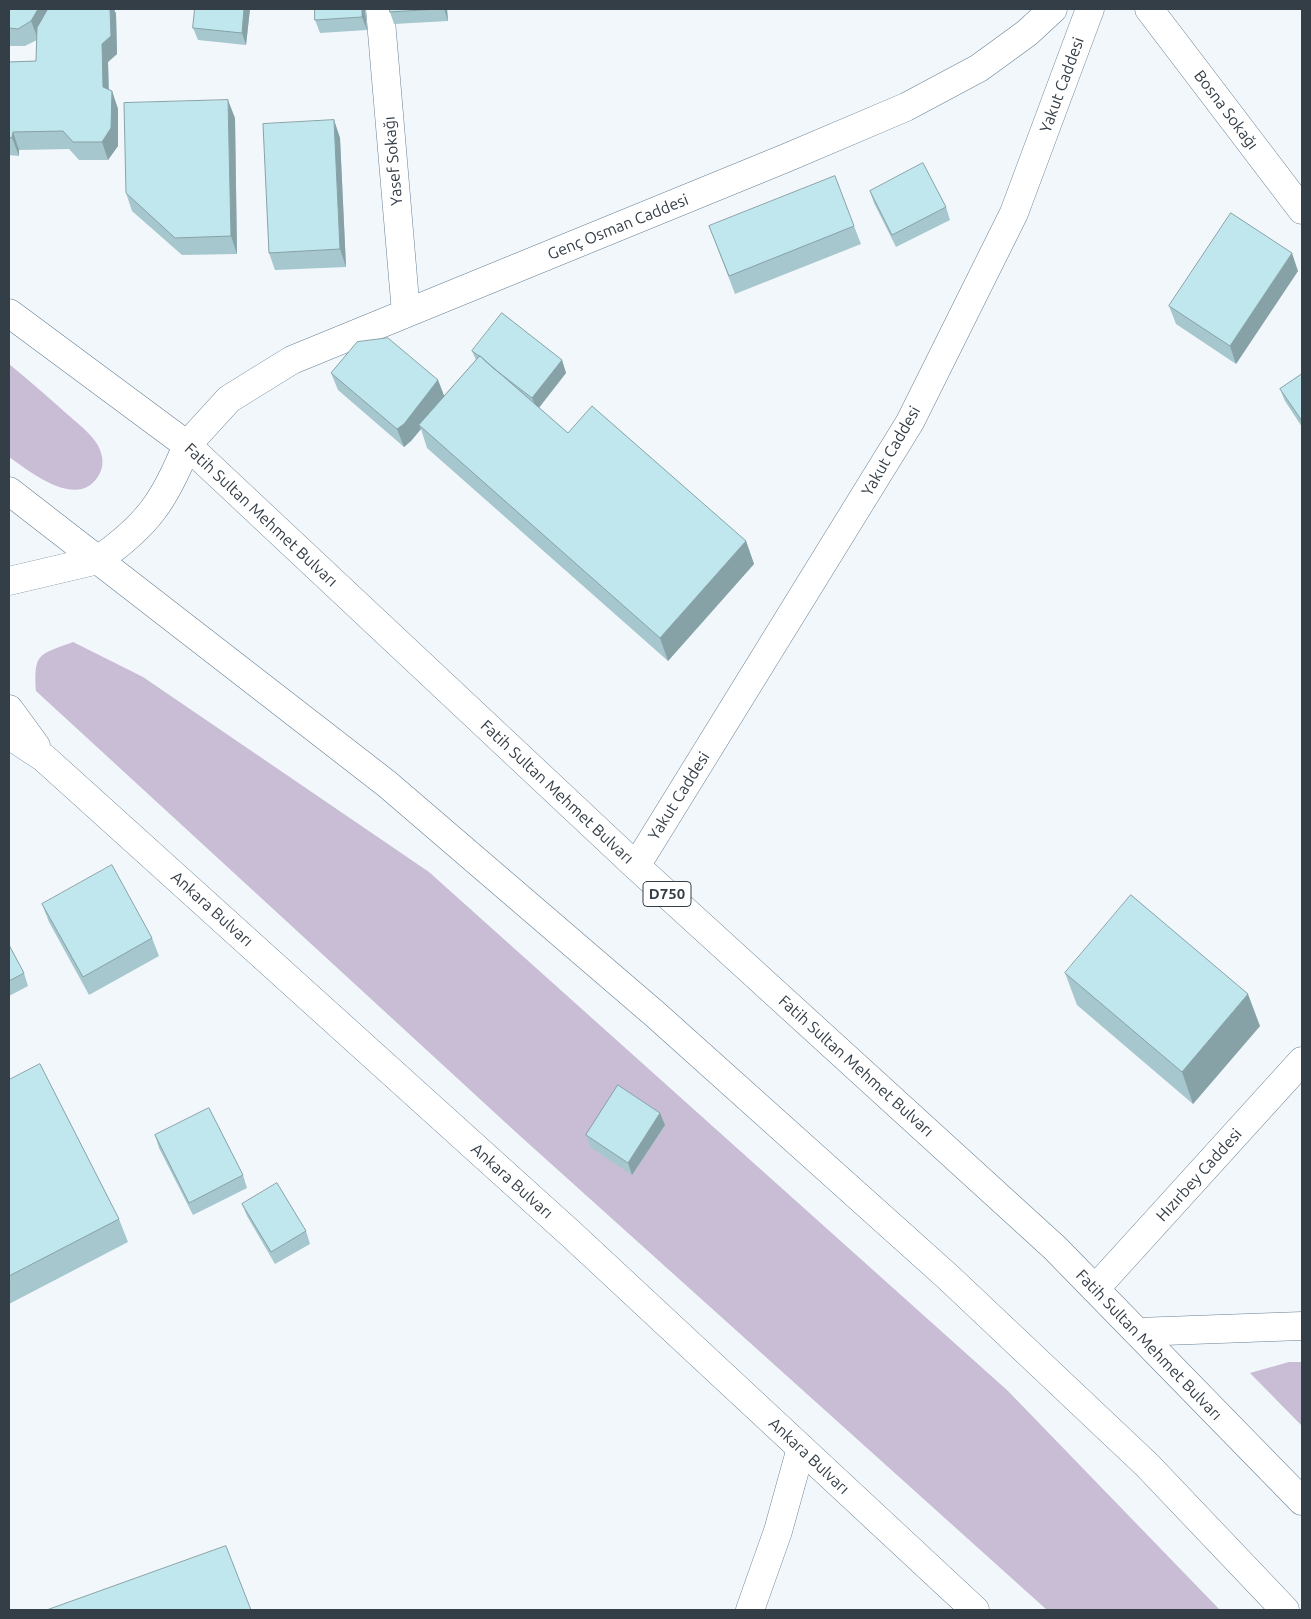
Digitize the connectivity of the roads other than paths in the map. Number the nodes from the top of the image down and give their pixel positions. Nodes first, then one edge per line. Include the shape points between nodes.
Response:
1 (380, 9) edge
2 (1053, 9) edge
3 (1090, 9) edge
4 (1149, 9) edge
5 (1302, 210) edge
6 (9, 313) edge
7 (406, 313) junction
8 (187, 445) junction
9 (9, 490) edge
10 (98, 560) junction
11 (9, 580) edge
12 (9, 708) edge
13 (9, 735) edge
14 (44, 758) junction
15 (636, 866) junction
16 (1302, 1061) edge
17 (1095, 1289) junction
18 (1302, 1326) edge
19 (1137, 1332) junction
20 (801, 1448) junction
21 (1302, 1501) edge
22 (750, 1610) edge
23 (975, 1610) edge
24 (1285, 1610) edge

1 - 7 main road, Yasef Sokağı
2 - 7 main road, Genç Osman Caddesi via 1027,33 979,68 906,107
3 - 15 main road, Yakut Caddesi via 1014,214 910,422
4 - 5 main road, Bosna Sokağı
6 - 8 main road, Fatih Sultan Mehmet Bulvarı / D750
7 - 8 main road, Genç Osman Caddesi via 292,360 260,379 229,399
8 - 10 main road via 174,478 155,510 140,528
8 - 15 main road, Fatih Sultan Mehmet Bulvarı / D750
9 - 10 main road
10 - 11 main road
10 - 24 main road via 387,784 656,1015 948,1277 1119,1438
12 - 14 main road, Ankara Bulvarı
13 - 14 main road, Ankara Bulvarı
14 - 20 main road, Ankara Bulvarı via 564,1227
15 - 17 main road, Fatih Sultan Mehmet Bulvarı / D750 via 1055,1248
16 - 17 main road, Hızırbey Caddesi
17 - 19 main road, Fatih Sultan Mehmet Bulvarı / D750
18 - 19 main road
19 - 21 main road, Fatih Sultan Mehmet Bulvarı / D750
20 - 22 main road via 778,1531
20 - 23 main road, Ankara Bulvarı

